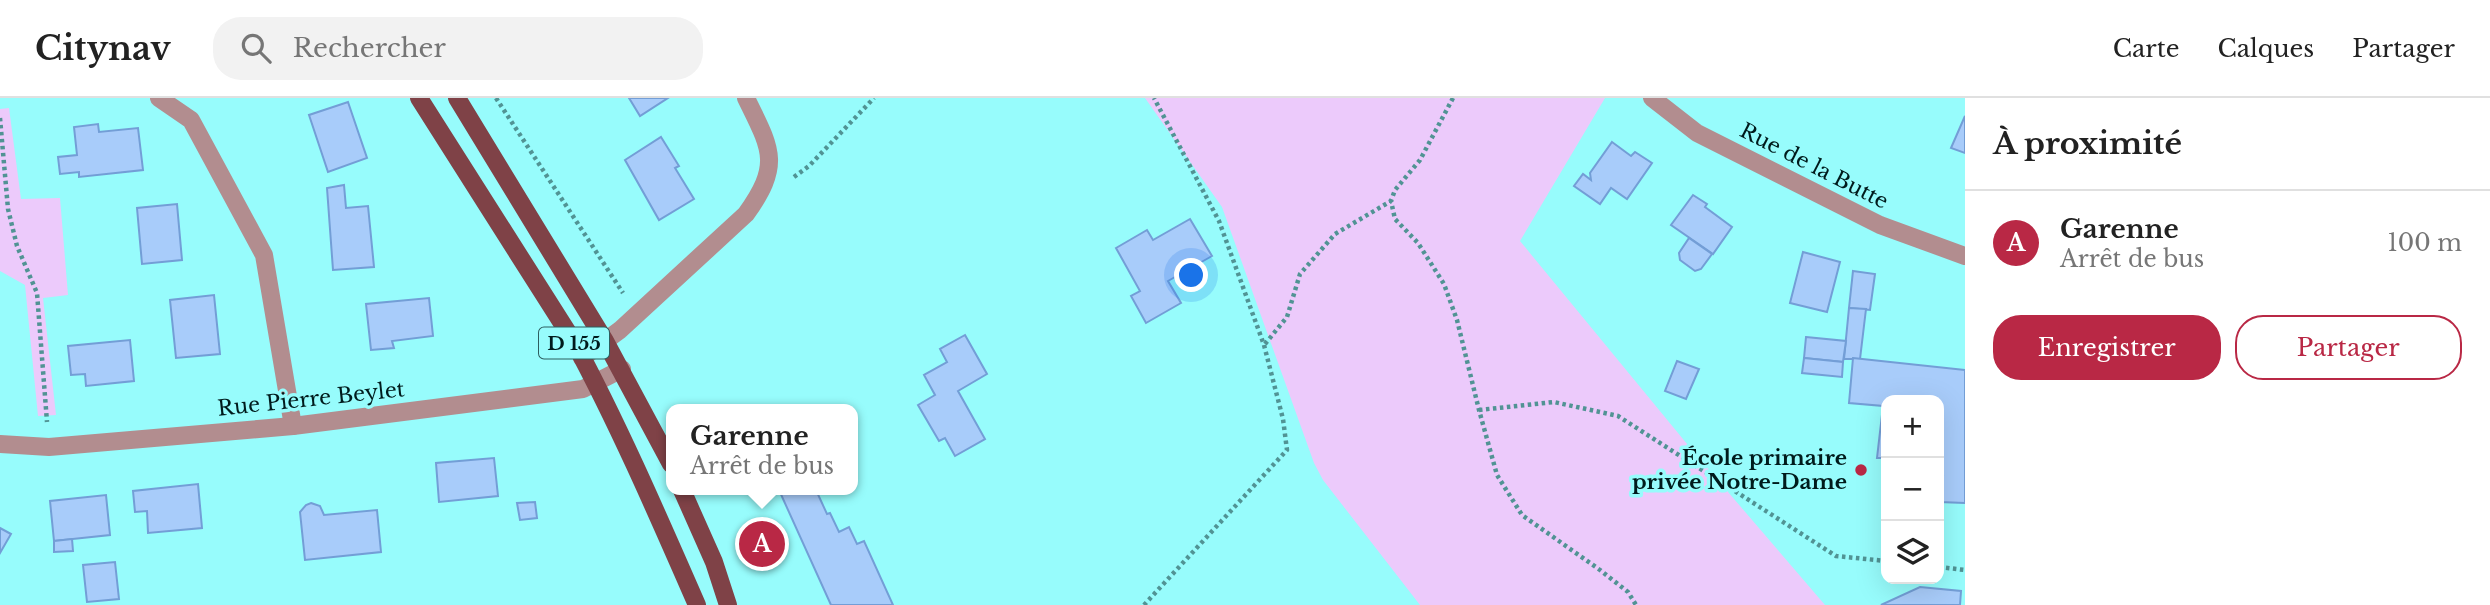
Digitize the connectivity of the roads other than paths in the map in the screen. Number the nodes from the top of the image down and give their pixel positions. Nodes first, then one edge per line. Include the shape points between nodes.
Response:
1 (159, 98) edge
2 (419, 98) edge
3 (457, 98) edge
4 (746, 98) edge
5 (1652, 98) edge
6 (1965, 256) edge
7 (605, 341) junction
8 (582, 358) junction
9 (622, 369) junction
10 (596, 383) junction
11 (293, 426) junction
12 (0, 444) edge
13 (666, 454) edge
14 (684, 495) edge
15 (697, 605) edge
16 (729, 605) edge

1 - 11 street via 191,120 264,255
2 - 8 main road, D 155
3 - 7 main road, D 155
4 - 7 street via 769,148 771,164 761,192 746,214
5 - 6 street, Rue de la Butte via 1697,133 1867,219
7 - 8 street
7 - 9 main road, D 155
8 - 10 main road, D 155
9 - 10 street, Rue Pierre Beylet
9 - 13 main road, D 155
10 - 11 street, Rue Pierre Beylet via 583,389
10 - 15 main road, D 155
11 - 12 street, Rue Pierre Beylet via 49,447
14 - 16 main road

